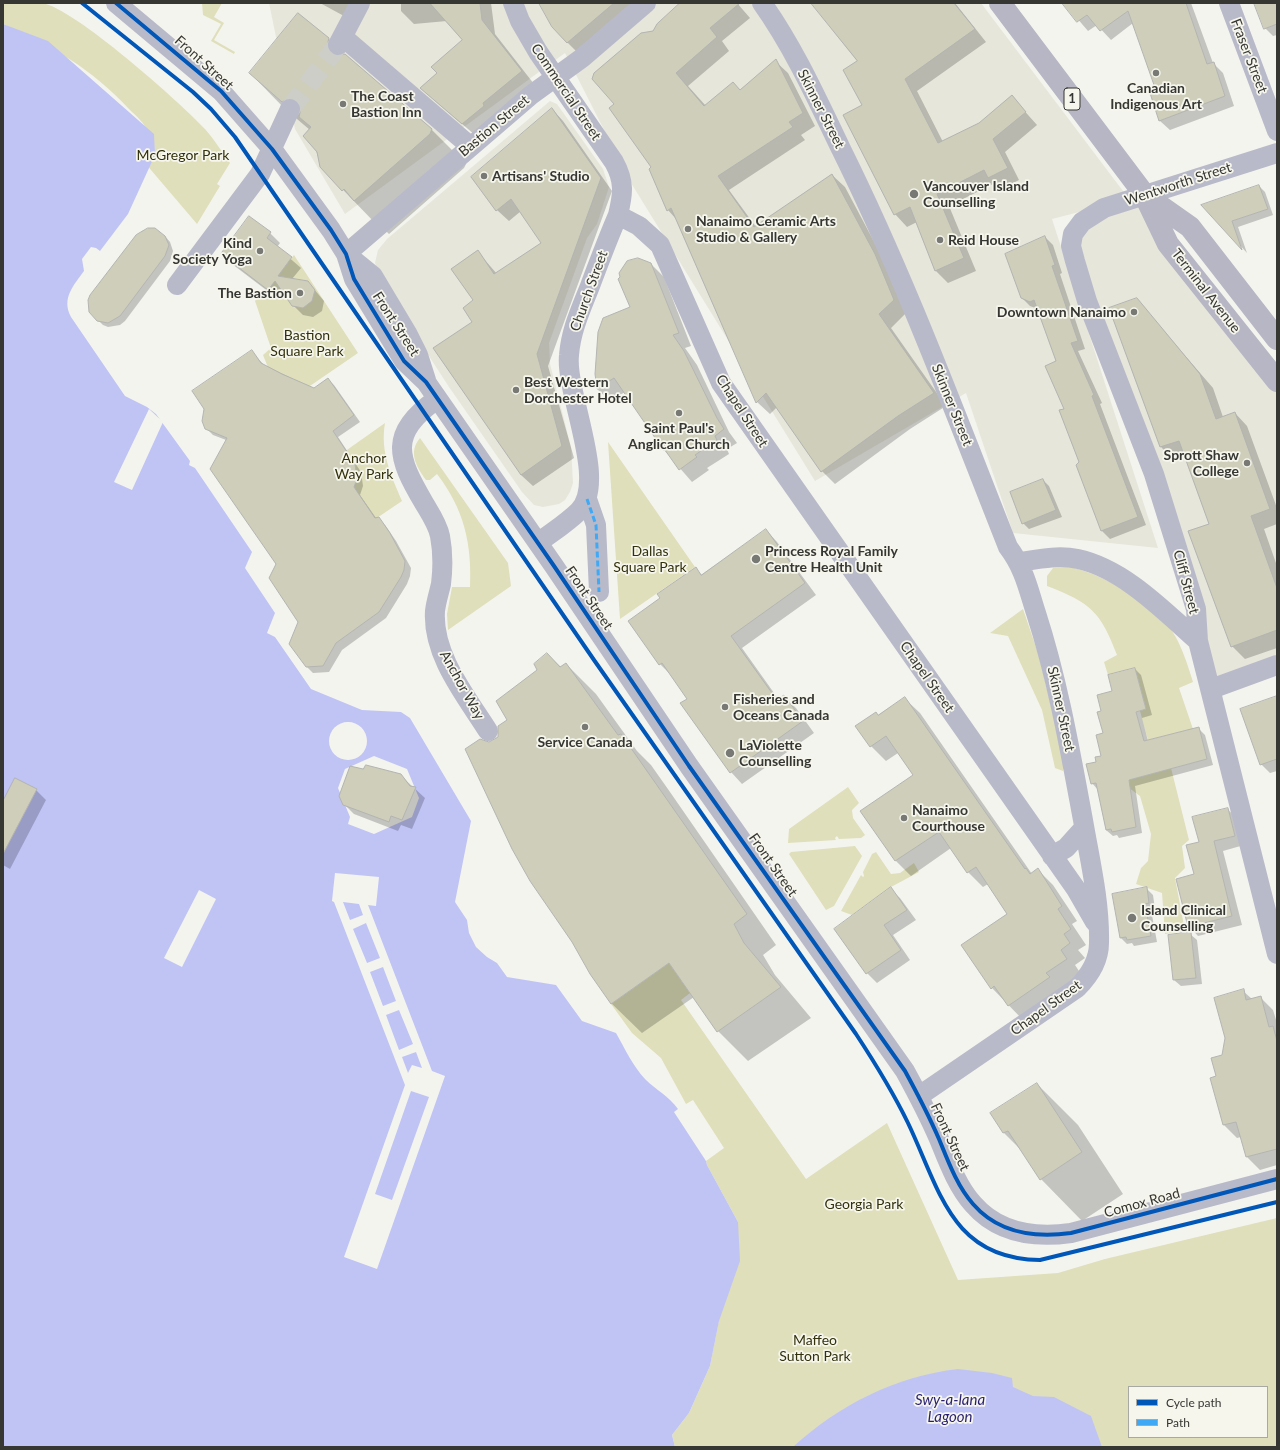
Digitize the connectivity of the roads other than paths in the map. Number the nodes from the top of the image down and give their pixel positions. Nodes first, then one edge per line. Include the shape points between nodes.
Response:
1 (116, 3) edge
2 (360, 3) edge
3 (513, 3) edge
4 (646, 3) edge
5 (762, 3) edge
6 (1000, 3) edge
7 (1229, 3) edge
8 (556, 77) junction
9 (290, 109) tunnel mouth
10 (1277, 132) edge
11 (470, 146) junction
12 (272, 149) junction
13 (1277, 153) edge
14 (621, 180) joint
15 (1144, 194) junction
16 (618, 215) junction
17 (1082, 222) joint
18 (346, 254) junction
19 (177, 285) dead end
20 (1277, 339) edge
21 (1277, 382) edge
22 (437, 399) junction
23 (587, 499) junction
24 (538, 543) junction
25 (1020, 562) junction
26 (600, 592) dead end
27 (1198, 641) junction
28 (1277, 665) edge
29 (1211, 689) junction
30 (488, 731) dead end
31 (1084, 828) junction
32 (1052, 856) junction
33 (1098, 928) junction
34 (1277, 954) edge
35 (919, 1096) junction
36 (1277, 1178) edge
37 (1012, 1230) joint

1 - 12 street, Front Street via 221,91
2 - 11 street via 340,41
3 - 8 street, Commercial Street via 529,37
4 - 8 street, Bastion Street
5 - 25 street, Skinner Street via 787,41 877,222 919,319 1008,547
6 - 15 highway, Terminal Avenue / 1
7 - 10 street, Fraser Street
8 - 11 street, Bastion Street
8 - 14 street, Commercial Street via 614,162
9 - 12 street
11 - 18 street, Bastion Street
12 - 18 street, Front Street
12 - 19 street via 253,184
13 - 15 street, Wentworth Street
14 - 16 street, Church Street via 623,195
15 - 17 street, Wentworth Street via 1104,208
15 - 20 highway, Terminal Avenue / 1 via 1190,227
15 - 21 highway, Terminal Avenue / 1 via 1168,244
16 - 23 street, Church Street via 572,332 569,357 574,396 585,444 589,483
16 - 32 street, Chapel Street via 639,226 660,245 721,383
17 - 27 street, Cliff Street via 1073,234 1071,246 1074,261 1154,474 1196,609
18 - 22 street, Front Street via 354,279 400,355 426,382
22 - 24 street, Front Street
22 - 30 street, Anchor Way via 422,409 409,425 402,440 402,458 409,477 432,515 440,534 443,560 435,610 439,642 450,670
23 - 24 street via 579,511
23 - 26 street, Church Street via 596,525
24 - 35 street, Front Street via 689,766 905,1071
25 - 27 street via 1049,558 1078,559 1104,570 1130,582
25 - 31 street, Skinner Street via 1050,656
27 - 29 street, Cliff Street
28 - 29 street
29 - 34 street, Cliff Street
31 - 32 street via 1066,848
31 - 33 street, Skinner Street via 1094,883
32 - 33 street, Chapel Street via 1086,904
33 - 35 street, Chapel Street via 1100,944 1097,959 1092,971 1077,988
35 - 37 street, Front Street via 956,1177 973,1204 986,1216
36 - 37 street, Comox Road via 1071,1233 1033,1236

